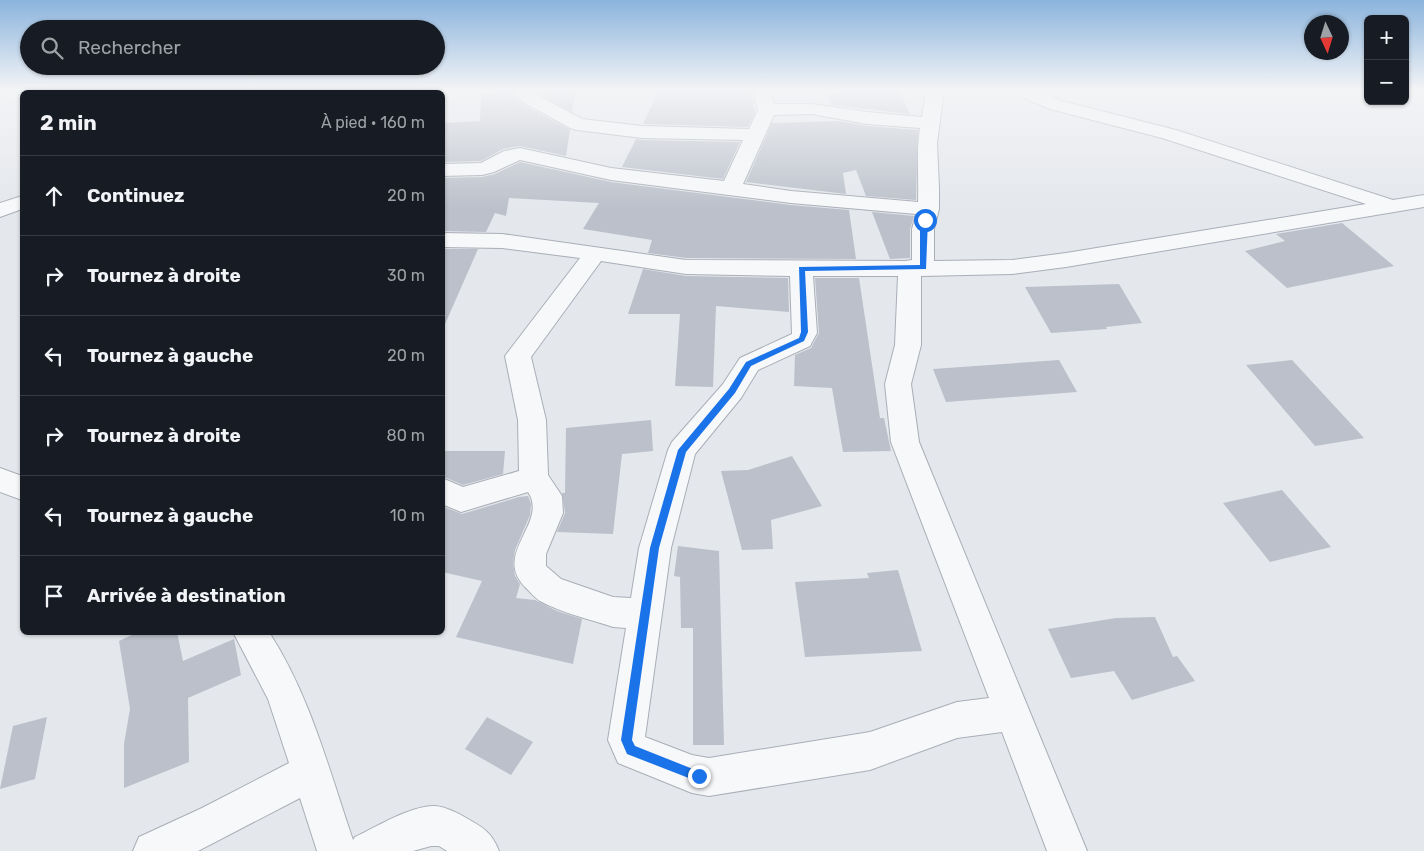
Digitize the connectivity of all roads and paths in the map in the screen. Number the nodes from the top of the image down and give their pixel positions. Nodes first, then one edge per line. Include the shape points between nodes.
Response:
1 (623, 130) edge
2 (758, 130) edge
3 (929, 130) edge
4 (1153, 130) edge
5 (756, 135) junction
6 (445, 170) edge
7 (730, 188) junction
8 (0, 195) edge
9 (20, 200) edge
10 (1424, 201) edge
11 (20, 202) edge
12 (1391, 205) junction
13 (928, 209) junction
14 (0, 211) edge
15 (445, 240) edge
16 (595, 253) junction
17 (917, 267) junction
18 (801, 269) junction
19 (534, 478) junction
20 (0, 480) edge
21 (20, 487) edge
22 (445, 492) edge
23 (644, 614) junction
24 (252, 635) edge
25 (1011, 712) junction
26 (310, 772) junction
27 (154, 851) edge
28 (337, 851) edge
29 (369, 851) edge
30 (479, 851) edge
31 (1067, 851) edge

1 - 5 street
2 - 5 street
3 - 13 street
4 - 12 street
5 - 7 street
6 - 7 street via 481,169 515,154 611,174
7 - 13 street via 791,198
8 - 9 street
10 - 12 street
11 - 14 street
12 - 17 street via 1012,267
13 - 17 street
15 - 16 street via 502,241
16 - 18 street via 686,266
16 - 19 street via 518,356 532,420
17 - 18 street
17 - 25 street via 908,345 898,384 905,442
18 - 23 street via 802,340 748,364 732,391 682,450 655,548
19 - 22 street via 461,500
19 - 23 street via 547,496 548,513 530,554 531,572 550,590 613,612
20 - 21 street
23 - 25 street via 626,740 628,747 699,776 870,751 957,720
24 - 26 street via 284,693
25 - 31 street
26 - 27 street
26 - 28 street
29 - 30 street via 432,825 460,835

